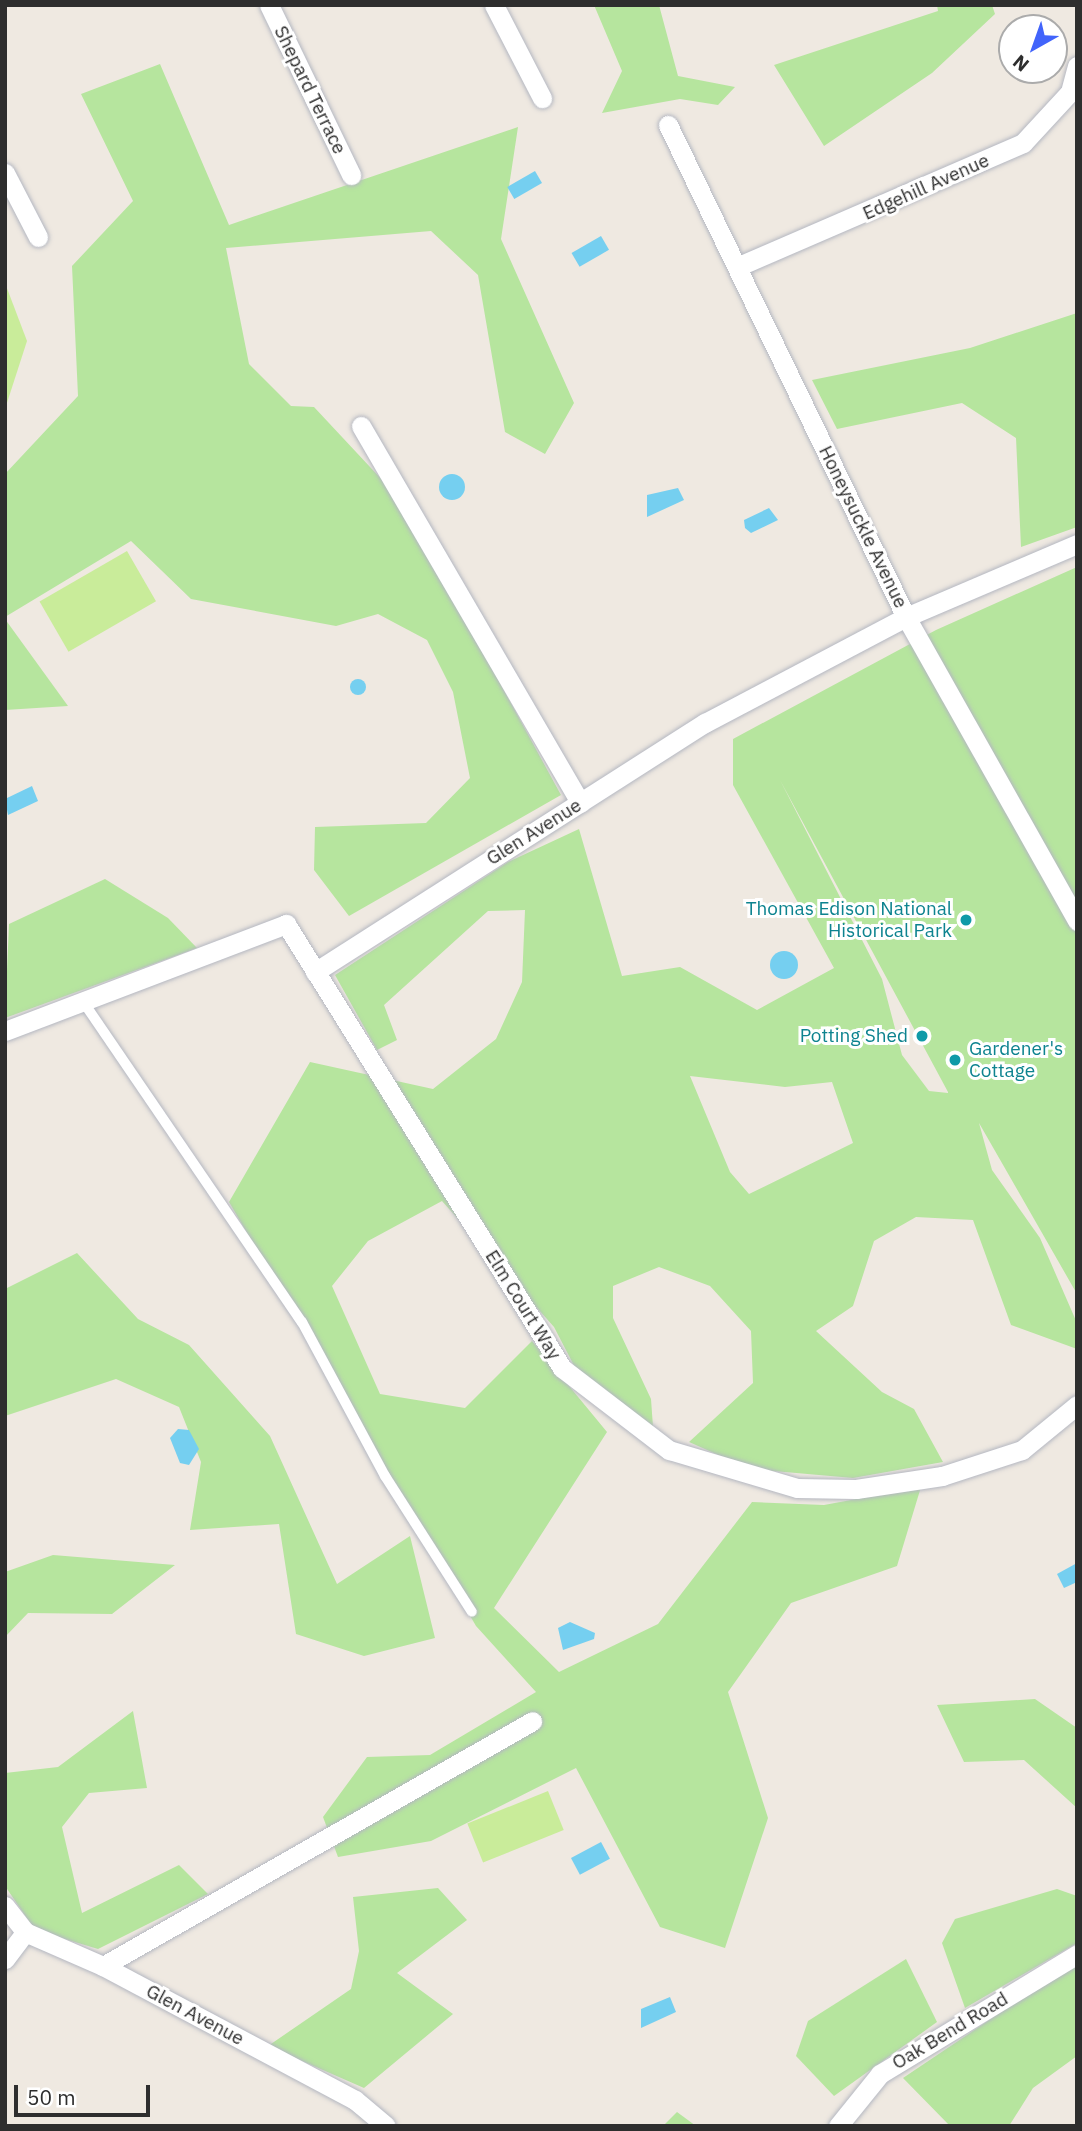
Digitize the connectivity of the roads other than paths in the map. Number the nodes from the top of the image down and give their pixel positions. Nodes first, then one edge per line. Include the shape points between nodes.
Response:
1 (269, 5) edge
2 (494, 5) edge
3 (1077, 66) edge
4 (542, 98) dead end
5 (668, 125) dead end
6 (5, 173) edge
7 (351, 175) dead end
8 (38, 237) dead end
9 (739, 267) junction
10 (361, 426) dead end
11 (1077, 544) edge
12 (906, 617) junction
13 (580, 803) junction
14 (1077, 920) edge
15 (316, 972) junction
16 (82, 999) junction
17 (5, 1031) edge
18 (1077, 1405) edge
19 (472, 1612) dead end
20 (532, 1721) dead end
21 (5, 1906) edge
22 (25, 1932) junction
23 (1077, 1954) edge
24 (5, 1959) edge
25 (103, 1966) junction
26 (386, 2126) edge
27 (838, 2126) edge

1 - 7 street, Shepard Terrace
2 - 4 street
3 - 9 street, Edgehill Avenue via 1070,92 1023,143
5 - 9 street, Honeysuckle Avenue
6 - 8 street
9 - 12 street, Honeysuckle Avenue
10 - 13 street
11 - 12 street, Glen Avenue
12 - 13 street, Glen Avenue via 705,723
12 - 14 street, Honeysuckle Avenue
13 - 15 street, Glen Avenue
15 - 16 street via 286,924
15 - 18 street, Elm Court Way via 562,1368 668,1450 797,1488 856,1489 942,1476 1022,1450
16 - 17 street
16 - 19 lane via 302,1322 385,1476
20 - 25 street
21 - 22 street, Glen Avenue
22 - 24 street
22 - 25 street, Glen Avenue
23 - 27 street, Oak Bend Road via 880,2074
25 - 26 street, Glen Avenue via 355,2099

